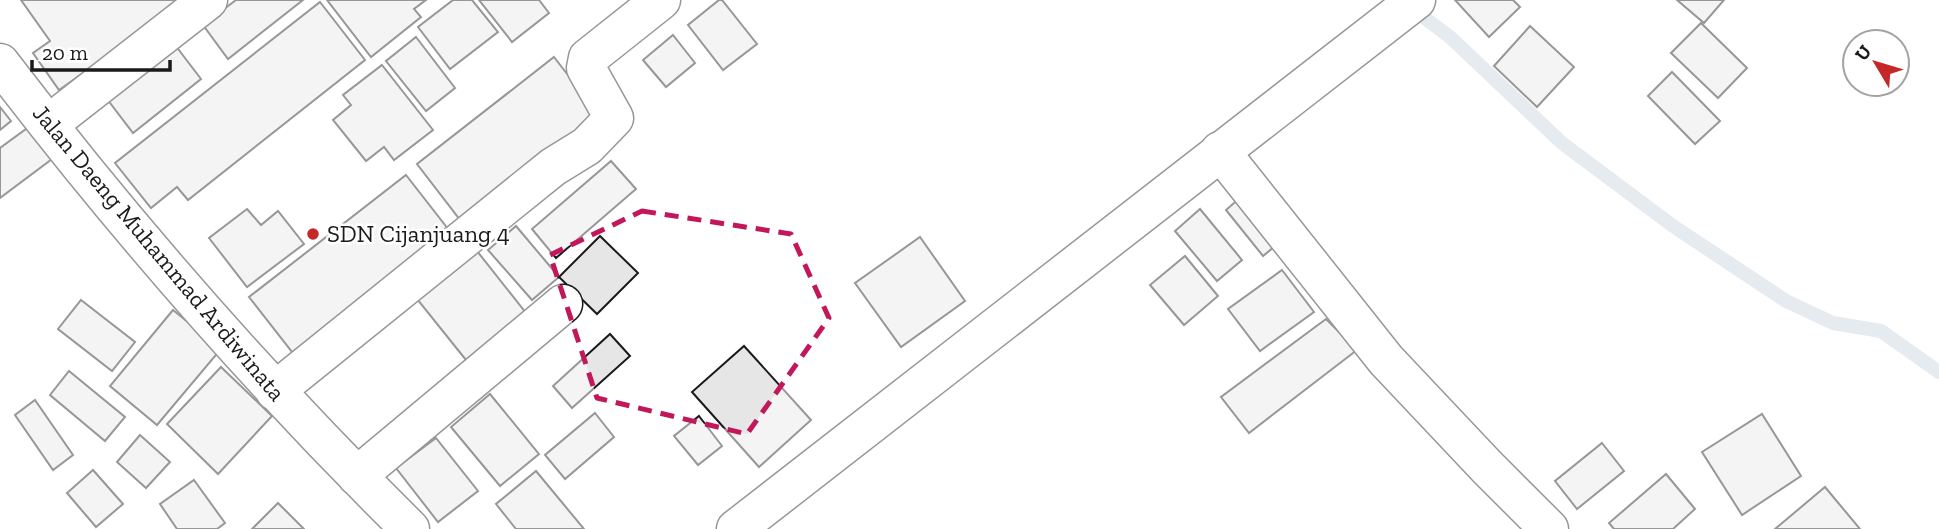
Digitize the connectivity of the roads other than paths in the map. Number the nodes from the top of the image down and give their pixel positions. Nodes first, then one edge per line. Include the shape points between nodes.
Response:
1 (208, 0) edge
2 (1400, 4) edge
3 (654, 6) edge
4 (0, 63) edge
5 (48, 124) junction
6 (1220, 152) junction
7 (563, 304) dead end
8 (275, 391) junction
9 (357, 476) junction
10 (410, 529) edge
11 (736, 529) edge
12 (1549, 529) edge

1 - 5 street
2 - 6 street
3 - 8 street via 589,58 586,68 614,118 587,146 553,167
4 - 5 street, Jalan Daeng Muhammad Ardiwinata
5 - 8 street, Jalan Daeng Muhammad Ardiwinata via 209,319
6 - 11 street
6 - 12 street via 1386,360
7 - 9 street
8 - 9 street, Jalan Daeng Muhammad Ardiwinata
9 - 10 street, Jalan Daeng Muhammad Ardiwinata

